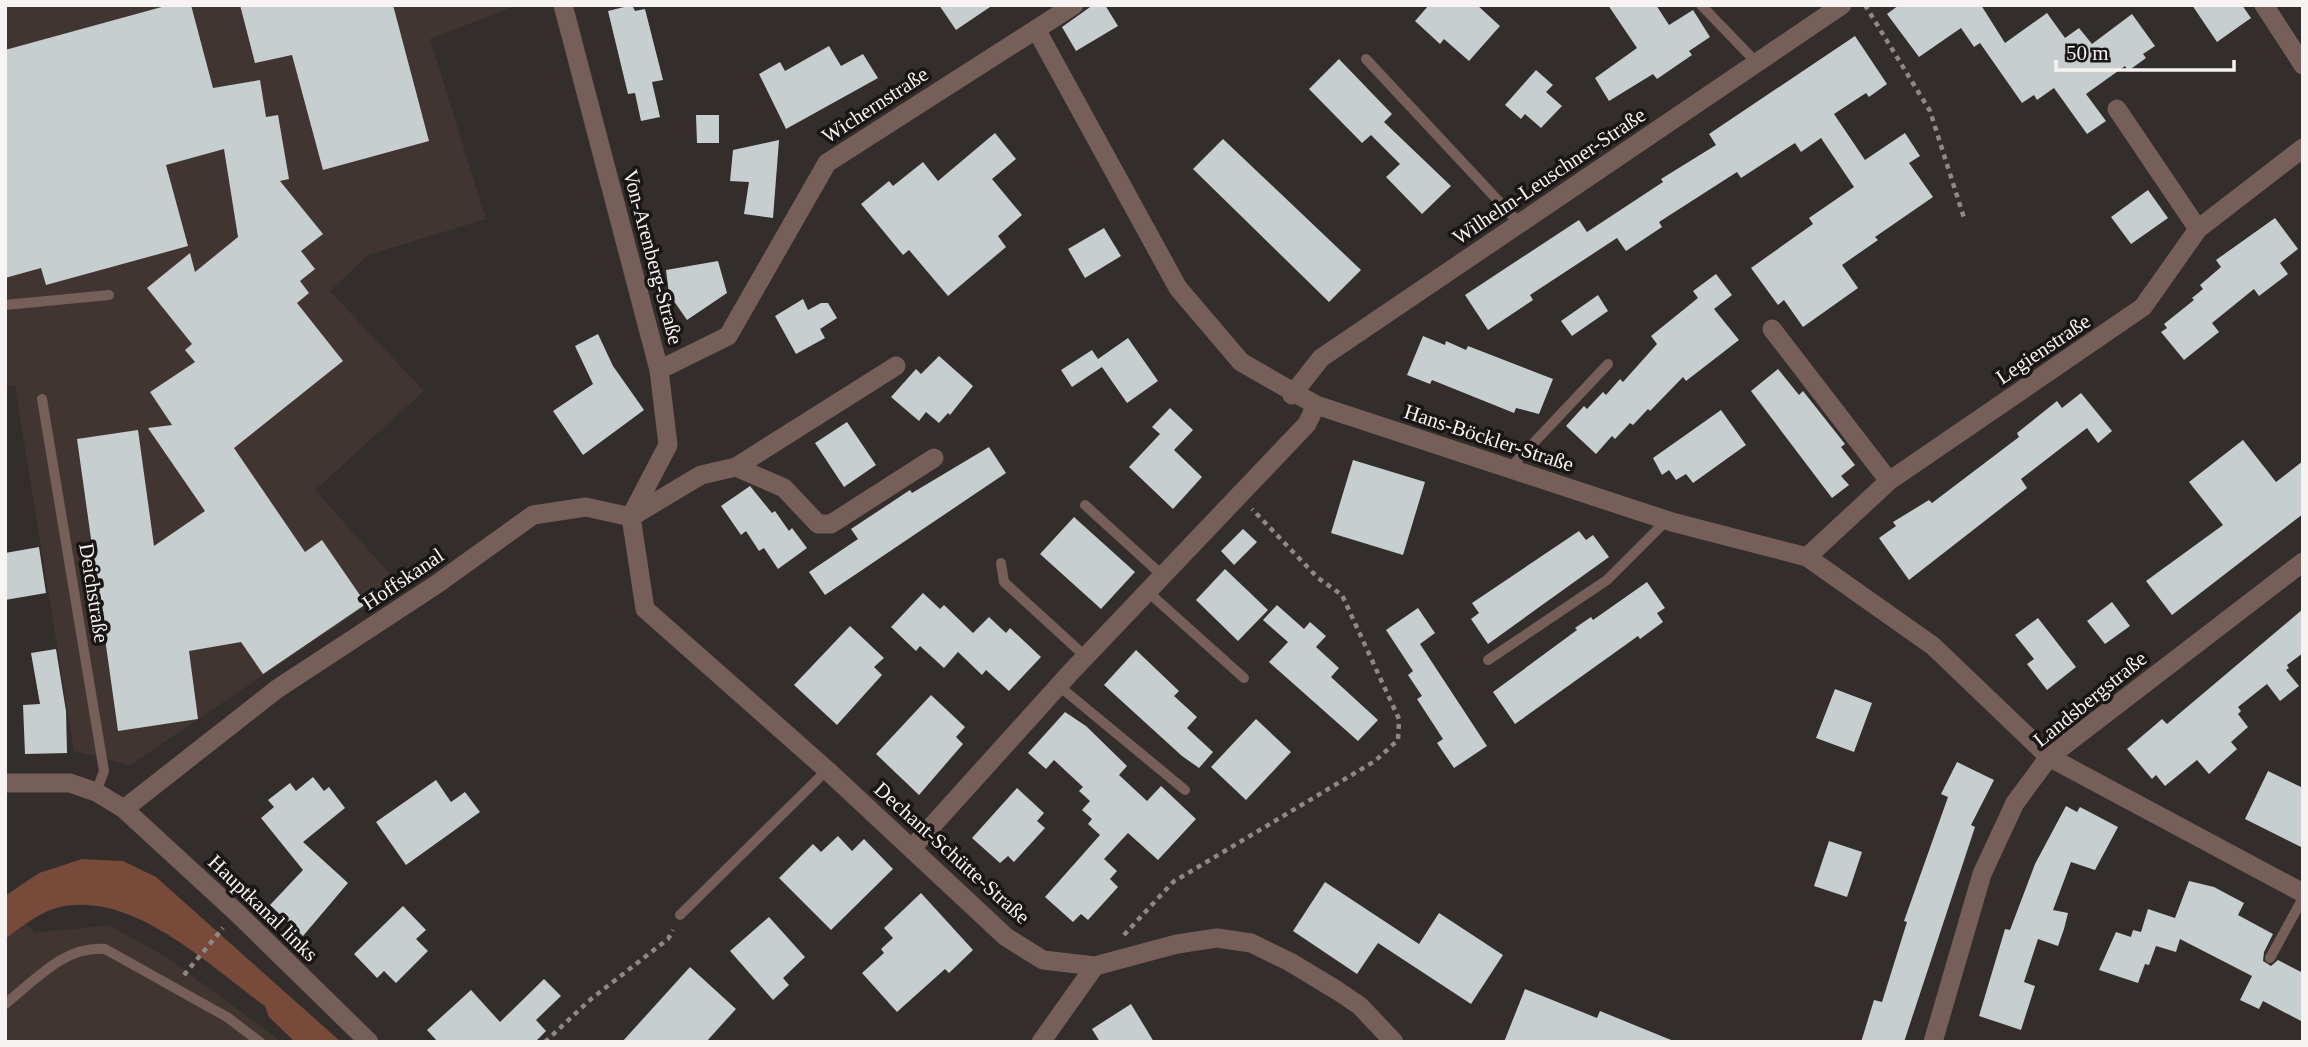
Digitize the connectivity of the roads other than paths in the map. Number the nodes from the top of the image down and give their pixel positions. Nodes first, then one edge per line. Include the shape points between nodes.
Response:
1 (563, 5) edge
2 (1074, 5) edge
3 (1701, 5) edge
4 (1842, 5) edge
5 (2264, 5) edge
6 (1036, 29) junction
7 (1366, 59) dead end
8 (1756, 63) junction
9 (2303, 65) edge
10 (2117, 109) dead end
11 (2303, 148) edge
12 (1520, 224) junction
13 (2198, 229) junction
14 (109, 295) dead end
15 (5, 305) edge
16 (1772, 329) dead end
17 (1608, 364) dead end
18 (896, 366) dead end
19 (659, 370) junction
20 (1293, 395) junction
21 (42, 399) dead end
22 (1316, 405) junction
23 (934, 458) dead end
24 (736, 467) junction
25 (1509, 468) junction
26 (1889, 481) junction
27 (1084, 505) dead end
28 (631, 517) junction
29 (1667, 520) junction
30 (1807, 557) junction
31 (2303, 562) edge
32 (1001, 563) dead end
33 (1163, 576) junction
34 (1148, 592) junction
35 (1086, 657) junction
36 (1488, 660) dead end
37 (1244, 678) dead end
38 (1059, 686) junction
39 (2049, 757) junction
40 (827, 770) junction
41 (5, 783) edge
42 (1185, 790) dead end
43 (96, 792) junction
44 (124, 809) junction
45 (912, 848) junction
46 (2303, 896) edge
47 (680, 915) road end
48 (2270, 958) dead end
49 (1095, 966) junction
50 (5, 1004) edge
51 (260, 1042) edge
52 (369, 1042) edge
53 (1041, 1042) edge
54 (1394, 1042) edge
55 (1933, 1042) edge

1 - 19 street, Von-Arenberg-Straße
2 - 6 street, Wichernstraße
3 - 8 lane
4 - 8 street, Wilhelm-Leuschner-Straße
5 - 9 street
6 - 19 street, Wichernstraße via 827,163 728,336
6 - 20 street, Hans-Böckler-Straße via 1178,288 1241,362
7 - 12 lane
8 - 12 street, Wilhelm-Leuschner-Straße
10 - 13 street
11 - 13 street, Legienstraße
12 - 20 street, Wilhelm-Leuschner-Straße via 1321,358
13 - 26 street, Legienstraße via 2143,307
14 - 15 lane
16 - 26 street
17 - 25 lane
18 - 24 street
19 - 28 street, Von-Arenberg-Straße via 668,445
20 - 22 street, Hans-Böckler-Straße
21 - 43 lane, Deichstraße via 104,771
22 - 25 street, Hans-Böckler-Straße
22 - 33 street via 1307,424
23 - 24 street via 831,524 818,524 784,488
24 - 28 street via 701,475
25 - 29 street, Hans-Böckler-Straße
26 - 30 street, Legienstraße
27 - 33 lane
28 - 40 street, Dechant-Schütte-Straße via 645,609
28 - 44 street, Hoffskanal via 586,507 533,515 277,689
29 - 30 street, Hans-Böckler-Straße
29 - 36 lane via 1607,580
30 - 39 street, Hans-Böckler-Straße via 1933,646
31 - 39 street, Landsbergstraße
32 - 35 lane via 1004,582
33 - 34 street
34 - 35 street
34 - 37 lane
35 - 38 street
38 - 42 lane
38 - 45 street
39 - 46 street, Hans-Böckler-Straße
39 - 55 street, Landsbergstraße via 2015,803 1982,874
40 - 45 street, Dechant-Schütte-Straße
40 - 47 lane
41 - 43 street, Hauptkanal links via 70,783
43 - 44 street, Hauptkanal links
44 - 52 street, Hauptkanal links
45 - 49 street, Dechant-Schütte-Straße via 1006,937 1043,960
46 - 48 lane
49 - 53 street
49 - 54 street, Dechant-Schütte-Straße via 1217,938 1251,943 1338,990
50 - 51 lane via 68,953 105,949 227,1017

